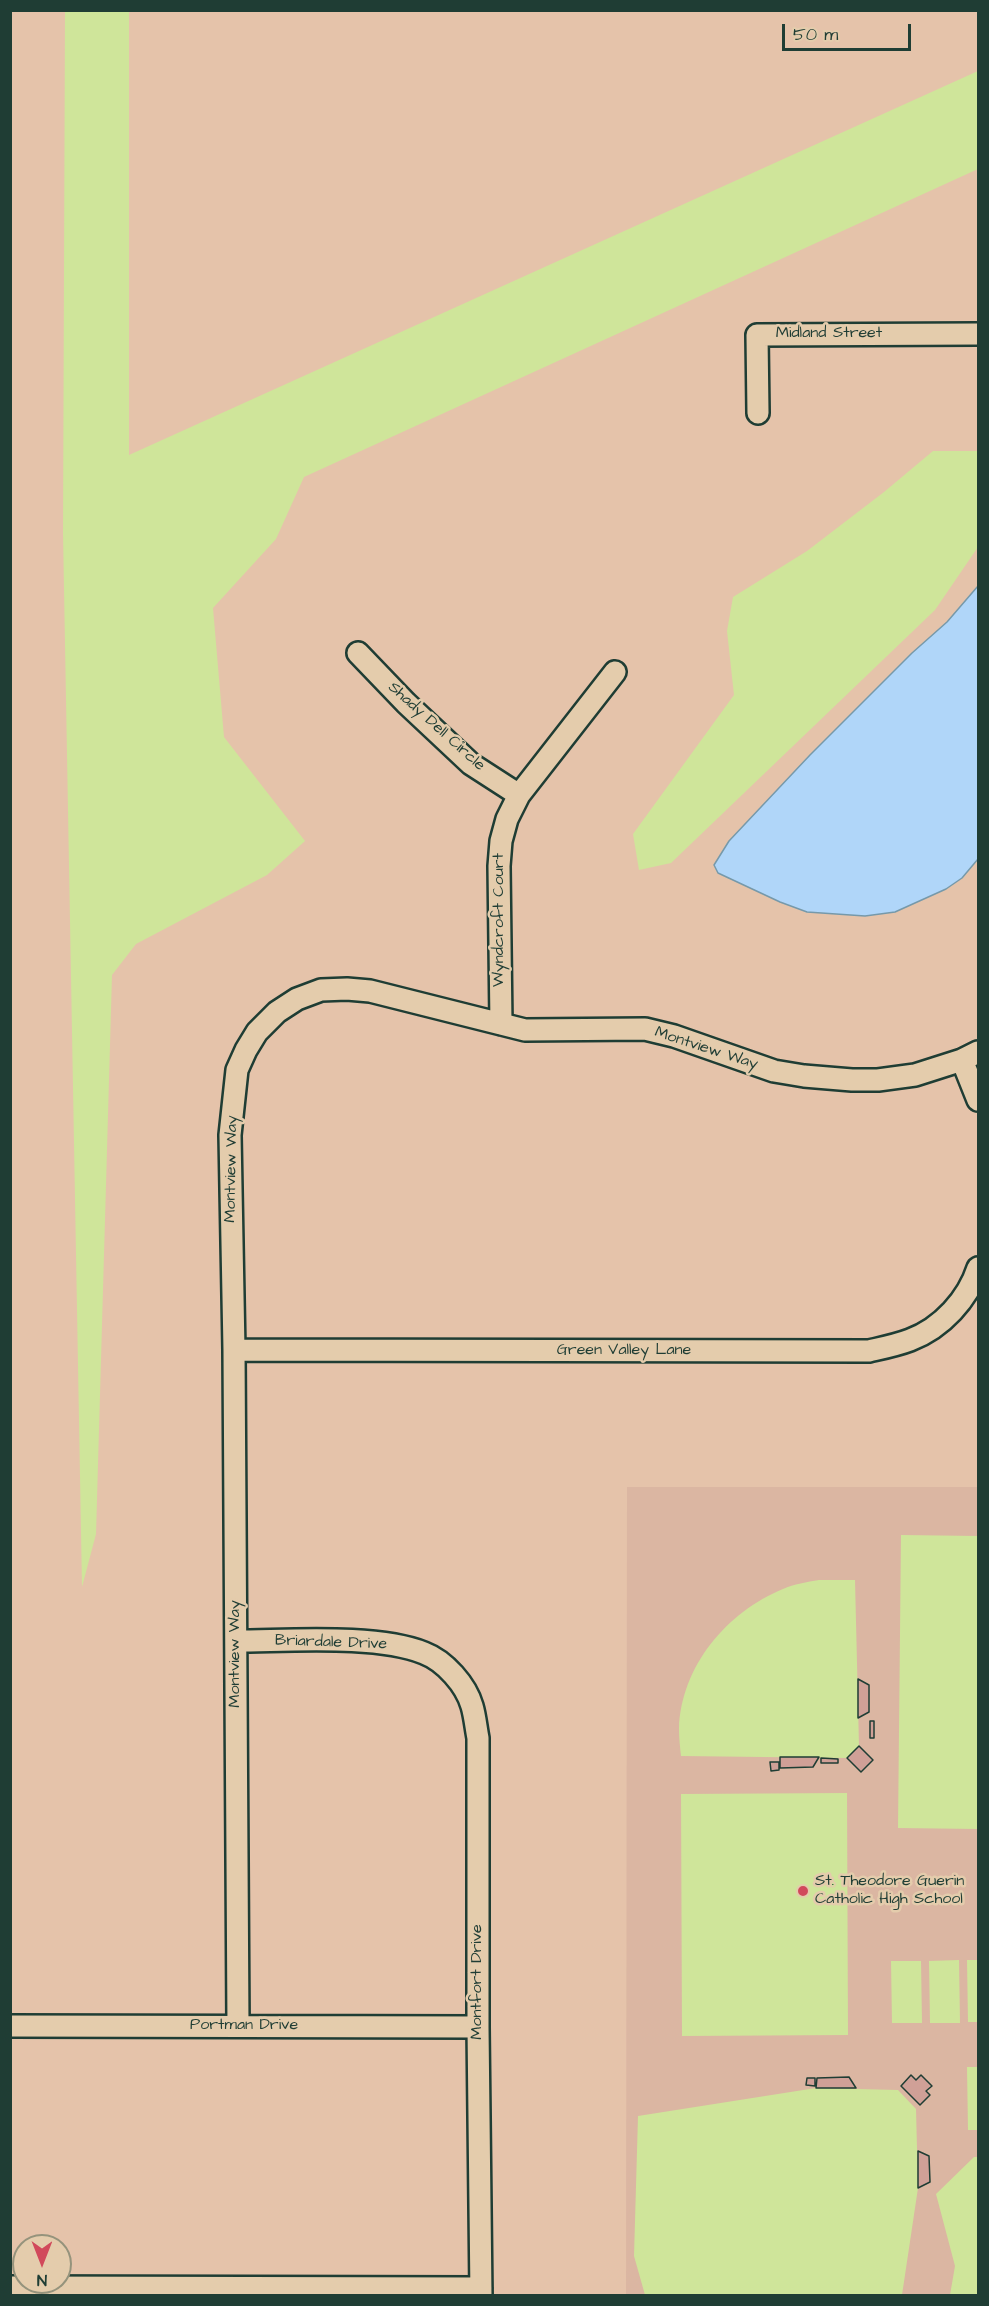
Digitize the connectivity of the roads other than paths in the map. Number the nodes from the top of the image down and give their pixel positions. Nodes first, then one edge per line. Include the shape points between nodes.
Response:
1 (978, 334) edge
2 (758, 413) dead end
3 (358, 653) dead end
4 (615, 672) dead end
5 (519, 795) junction
6 (501, 1024) junction
7 (970, 1056) edge
8 (978, 1100) edge
9 (978, 1268) edge
10 (234, 1350) junction
11 (236, 1641) junction
12 (453, 1674) joint
13 (10, 2025) edge
14 (238, 2026) junction
15 (478, 2027) junction
16 (10, 2287) edge
17 (242, 2292) edge
18 (481, 2292) edge

1 - 2 street, Midland Street via 757,335
3 - 5 street, Shady Dell Circle via 471,764
4 - 5 street, Wyndcroft Court
5 - 6 street, Wyndcroft Court via 507,819 499,866
6 - 7 street, Montview Way via 525,1030 645,1029 774,1071 833,1079 878,1080 915,1075
6 - 10 street, Montview Way via 370,991 347,989 321,990 297,999 257,1032 237,1070 230,1135
7 - 8 street
9 - 10 street, Green Valley Lane via 974,1282 947,1318 912,1340 869,1351
10 - 11 street, Montview Way
11 - 12 street, Briardale Drive via 355,1642 407,1647 427,1654
11 - 14 street, Montview Way
12 - 15 street, Montfort Drive via 472,1705 478,1738
13 - 14 street, Portman Drive
14 - 15 street, Portman Drive
15 - 18 street, Montfort Drive
16 - 17 street
17 - 18 street

